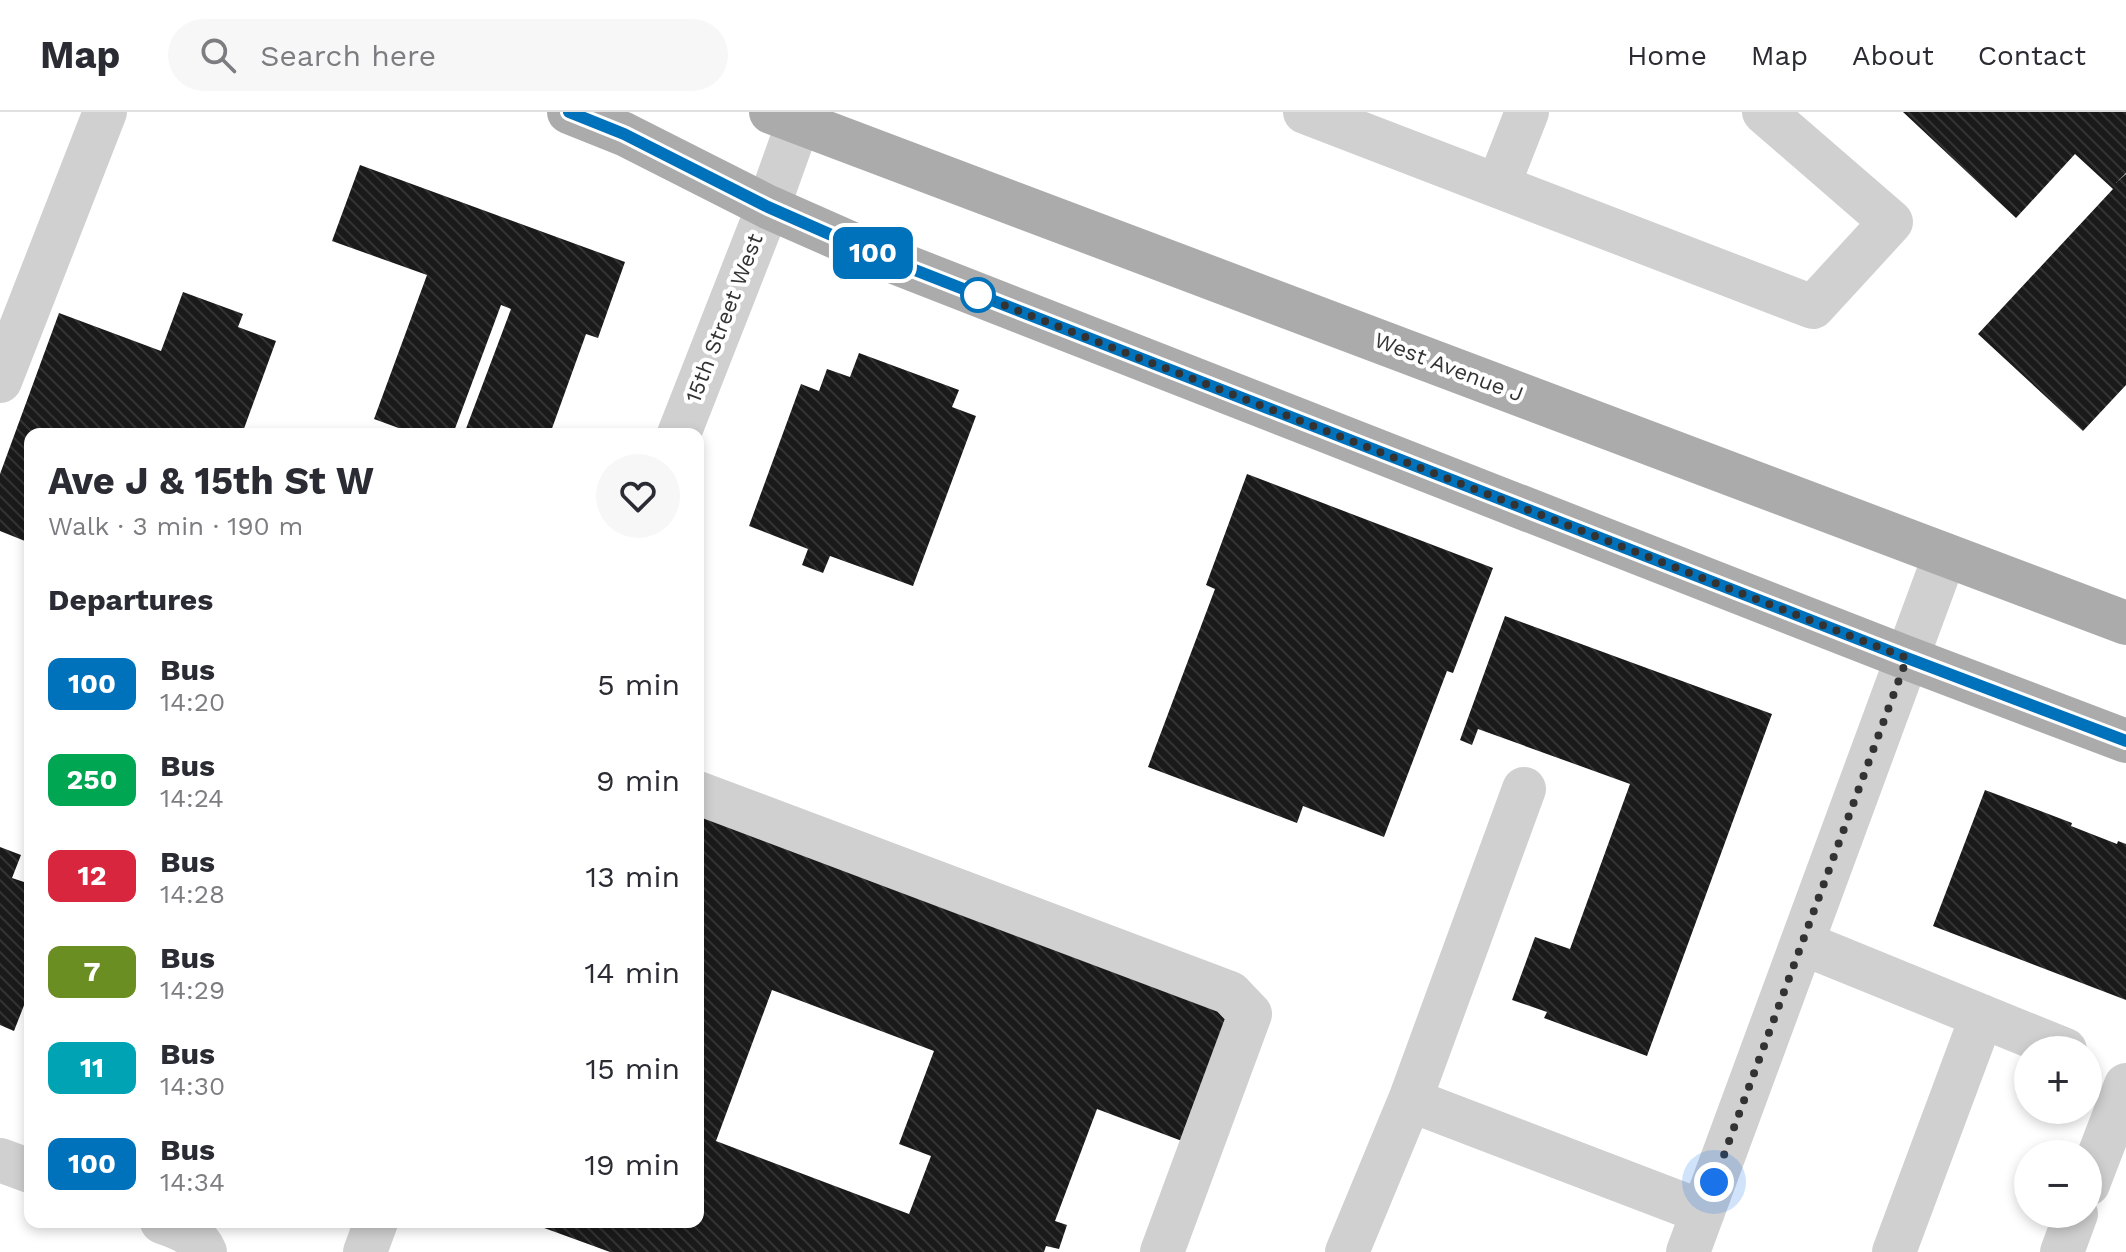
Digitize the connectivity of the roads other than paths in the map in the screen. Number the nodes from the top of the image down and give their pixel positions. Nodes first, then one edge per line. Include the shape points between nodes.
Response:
1 (105, 112) edge
2 (569, 112) edge
3 (1527, 112) edge
4 (1764, 112) edge
5 (790, 115) edge
6 (1330, 117) edge
7 (1498, 186) junction
8 (768, 207) junction
9 (0, 381) edge
10 (681, 428) edge
11 (1945, 555) junction
12 (2126, 623) edge
13 (1907, 658) junction
14 (2126, 741) edge
15 (1524, 789) dead end
16 (704, 795) edge
17 (1802, 943) junction
18 (1982, 1016) junction
19 (2031, 1036) edge
20 (2102, 1065) edge
21 (2126, 1075) edge
22 (2126, 1085) edge
23 (1410, 1100) junction
24 (2102, 1148) edge
25 (0, 1160) edge
26 (24, 1169) edge
27 (1703, 1212) junction
28 (178, 1228) edge
29 (374, 1228) edge
30 (2071, 1228) edge
31 (205, 1252) edge
32 (365, 1252) edge
33 (1162, 1252) edge
34 (1347, 1252) edge
35 (1688, 1252) edge
36 (1894, 1252) edge
37 (2062, 1252) edge

1 - 9 street
2 - 8 main road
3 - 7 street
4 - 7 street via 1891,222 1813,307
5 - 8 street, 15th Street West
5 - 11 main road, West Avenue J
6 - 7 street
8 - 10 street, 15th Street West
8 - 13 main road via 879,256
11 - 12 main road, West Avenue J
11 - 13 street
13 - 14 main road
13 - 17 street
15 - 23 street
16 - 33 street via 1230,993 1250,1014
17 - 18 street
17 - 27 street
18 - 19 street
18 - 36 street
20 - 21 street
22 - 24 street
23 - 27 street
23 - 34 street
25 - 26 street
27 - 35 street
28 - 31 street
29 - 32 street
30 - 37 street

